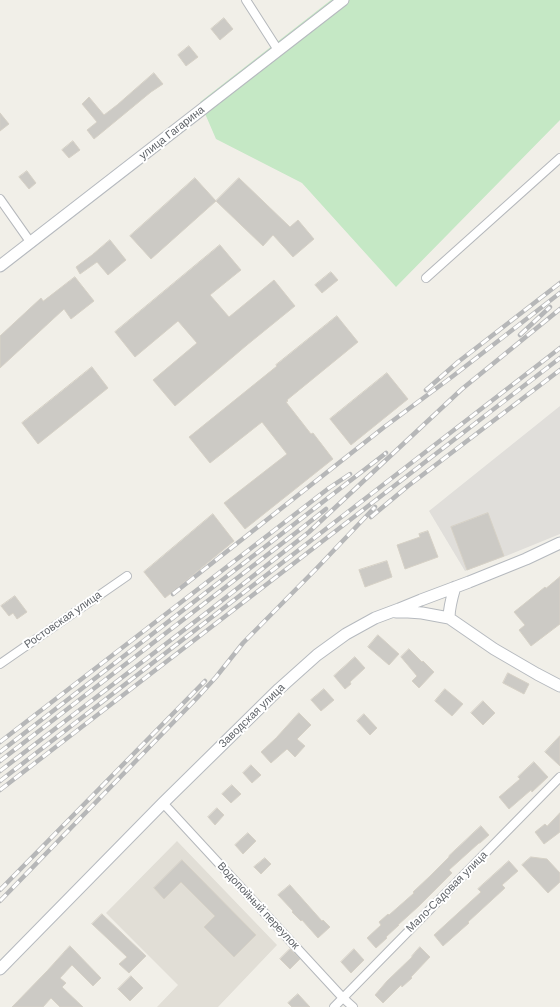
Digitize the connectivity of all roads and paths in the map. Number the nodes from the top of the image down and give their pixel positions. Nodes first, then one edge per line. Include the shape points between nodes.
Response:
1 (246, 0) edge
2 (343, 0) edge
3 (278, 50) junction
4 (560, 158) edge
5 (0, 199) edge
6 (31, 243) junction
7 (0, 266) edge
8 (426, 278) dead end
9 (560, 543) edge
10 (127, 576) dead end
11 (456, 587) junction
12 (392, 612) junction
13 (449, 618) junction
14 (0, 664) edge
15 (560, 686) edge
16 (560, 777) edge
17 (163, 803) junction
18 (0, 970) edge
19 (343, 998) junction
20 (334, 1007) edge
21 (354, 1007) edge

1 - 3 street
2 - 3 main road, улица Гагарина
3 - 6 main road, улица Гагарина
4 - 8 street
5 - 6 street
6 - 7 main road, улица Гагарина
9 - 11 main road, Заводская улица
10 - 14 street, Ростовская улица
11 - 12 main road, Заводская улица
11 - 13 main road
12 - 13 main road
12 - 17 main road, Заводская улица via 346,634 317,655
13 - 15 main road via 500,653
16 - 19 street, Мало-Садовая улица
17 - 18 main road, Заводская улица
17 - 19 street, Водопойный переулок
19 - 20 street, Мало-Садовая улица
19 - 21 street, Водопойный переулок

